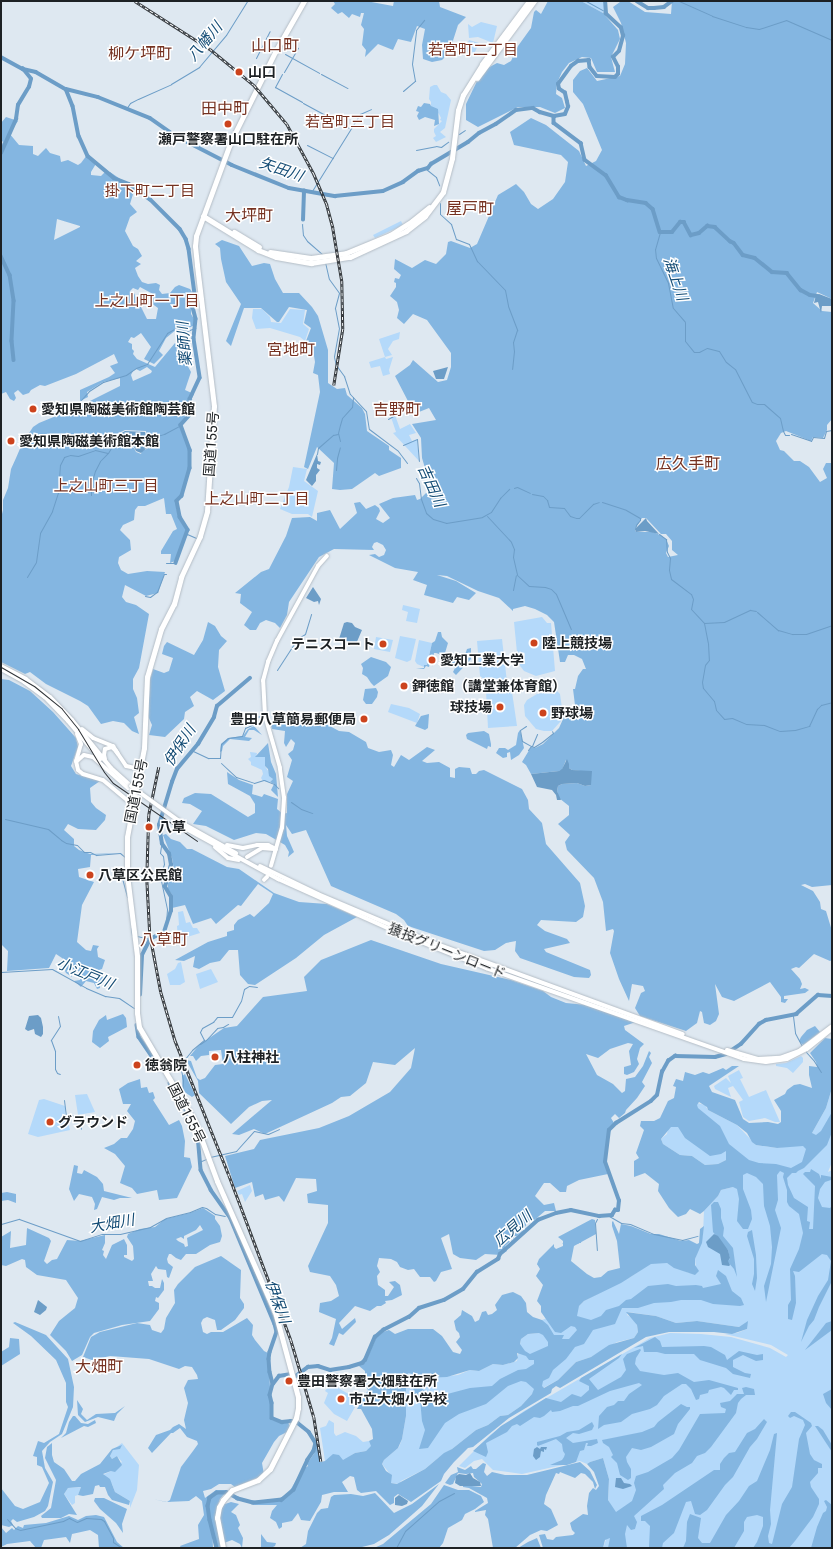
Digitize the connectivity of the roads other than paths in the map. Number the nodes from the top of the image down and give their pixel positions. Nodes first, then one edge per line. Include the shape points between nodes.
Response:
1 (304, 1) edge
2 (529, 1) edge
3 (534, 1) edge
4 (457, 114) junction
5 (203, 215) junction
6 (327, 556) dead end
7 (1, 666) edge
8 (2, 670) edge
9 (60, 706) junction
10 (75, 728) junction
11 (92, 747) junction
12 (118, 754) junction
13 (108, 764) junction
14 (76, 765) junction
15 (140, 769) junction
16 (130, 788) junction
17 (133, 805) junction
18 (182, 824) junction
19 (194, 829) junction
20 (207, 840) junction
21 (276, 849) junction
22 (247, 857) dead end
23 (239, 860) dead end
24 (271, 866) dead end
25 (832, 1026) edge
26 (832, 1029) edge
27 (721, 1049) junction
28 (735, 1054) junction
29 (223, 1548) edge

1 - 5 highway, 国道155号 via 253,96 226,154
2 - 4 highway via 469,83
3 - 4 highway via 470,87
4 - 5 highway via 452,158 439,196 421,220 394,238 350,257 324,259 267,251
5 - 15 highway, 国道155号 via 195,246 214,406 207,511 200,536 181,577 174,604 162,629 147,677 145,734
6 - 21 main road via 318,566 277,642 263,681 264,716 277,756 283,788 284,814
7 - 9 main road via 31,682
8 - 10 main road via 45,697
9 - 11 main road
9 - 12 main road via 91,737 113,746
10 - 11 main road
10 - 14 main road via 81,744
11 - 13 main road, 猿投グリーンロード
11 - 16 main road, 猿投グリーンロード
12 - 13 main road via 112,748 105,749 104,755
12 - 15 main road via 126,766
13 - 16 main road, 猿投グリーンロード
14 - 16 main road via 82,756 90,756
14 - 17 main road via 81,773 102,780
15 - 17 highway, 国道155号
16 - 18 main road, 猿投グリーンロード, bridge
17 - 29 highway, 国道155号 via 127,836 126,872 137,956 139,1027 195,1122 217,1182 275,1312 299,1403 296,1418 266,1474 258,1480 232,1490 223,1500 217,1518
18 - 19 main road, 猿投グリーンロード
18 - 20 main road, 猿投グリーンロード
19 - 21 main road via 233,848 261,844
19 - 27 main road, 猿投グリーンロード via 264,868 385,924
20 - 23 main road via 228,858
20 - 27 main road, 猿投グリーンロード via 278,879 401,934 486,968
21 - 22 main road via 262,848
21 - 24 main road
25 - 28 main road, 猿投グリーンロード via 800,1050 780,1058 758,1059
26 - 28 main road, 猿投グリーンロード via 800,1054 780,1061 758,1062
27 - 28 main road, 猿投グリーンロード

